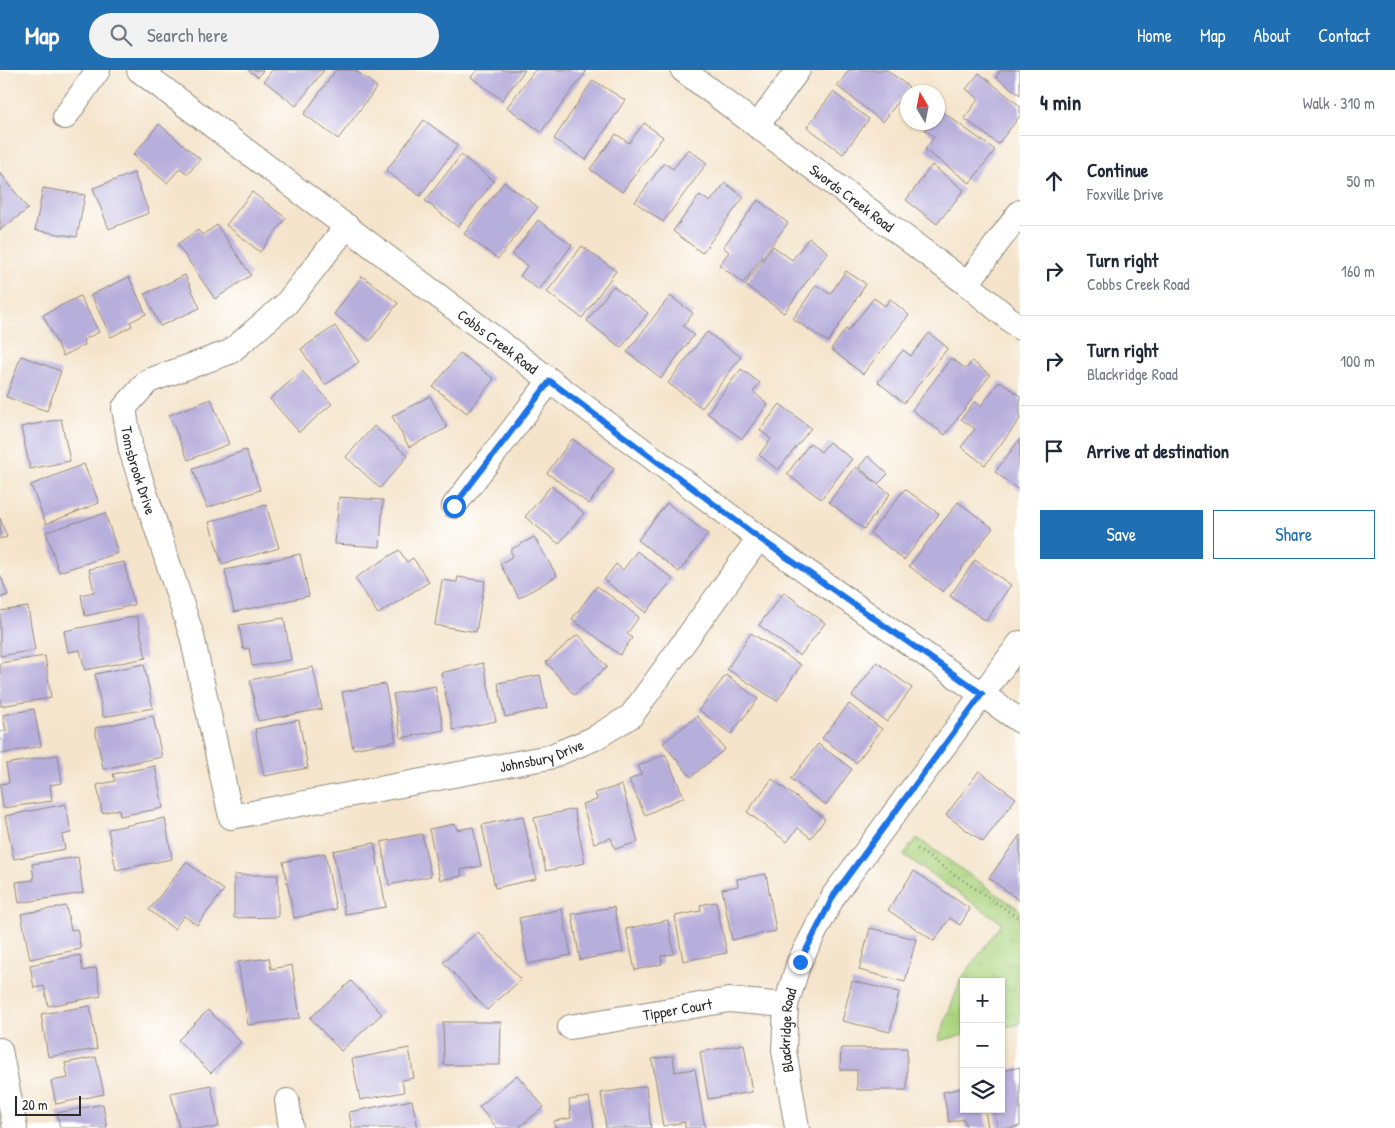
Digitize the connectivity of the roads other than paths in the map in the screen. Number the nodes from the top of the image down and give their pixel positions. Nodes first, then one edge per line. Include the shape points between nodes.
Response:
1 (98, 70) edge
2 (139, 70) edge
3 (683, 70) edge
4 (798, 70) edge
5 (65, 117) dead end
6 (757, 126) junction
7 (1020, 212) edge
8 (346, 226) junction
9 (967, 284) junction
10 (1020, 328) edge
11 (550, 381) junction
12 (454, 506) dead end
13 (759, 538) junction
14 (1020, 643) edge
15 (982, 694) junction
16 (1020, 721) edge
17 (231, 817) joint
18 (786, 1005) junction
19 (570, 1027) dead end
20 (0, 1050) edge
21 (287, 1102) dead end
22 (14, 1128) edge
23 (291, 1128) edge
24 (797, 1128) edge

1 - 5 street
2 - 8 street, Cobbs Creek Road
3 - 6 street, Swords Creek Road
4 - 6 street
6 - 9 street, Swords Creek Road
7 - 9 street
8 - 11 street, Cobbs Creek Road
8 - 17 street, Tomsbrook Drive via 286,304 230,352 148,381 124,408 131,450 192,636
9 - 10 street, Swords Creek Road
11 - 12 street
11 - 13 street, Cobbs Creek Road
13 - 15 street, Cobbs Creek Road
13 - 17 street, Johnsbury Drive via 631,716 593,740 548,757
14 - 15 street, Blackridge Road
15 - 16 street, Cobbs Creek Road
15 - 18 street, Blackridge Road via 834,895 800,962
18 - 19 street, Tipper Court via 729,1000
18 - 24 street, Blackridge Road via 784,1050
20 - 22 street
21 - 23 street

